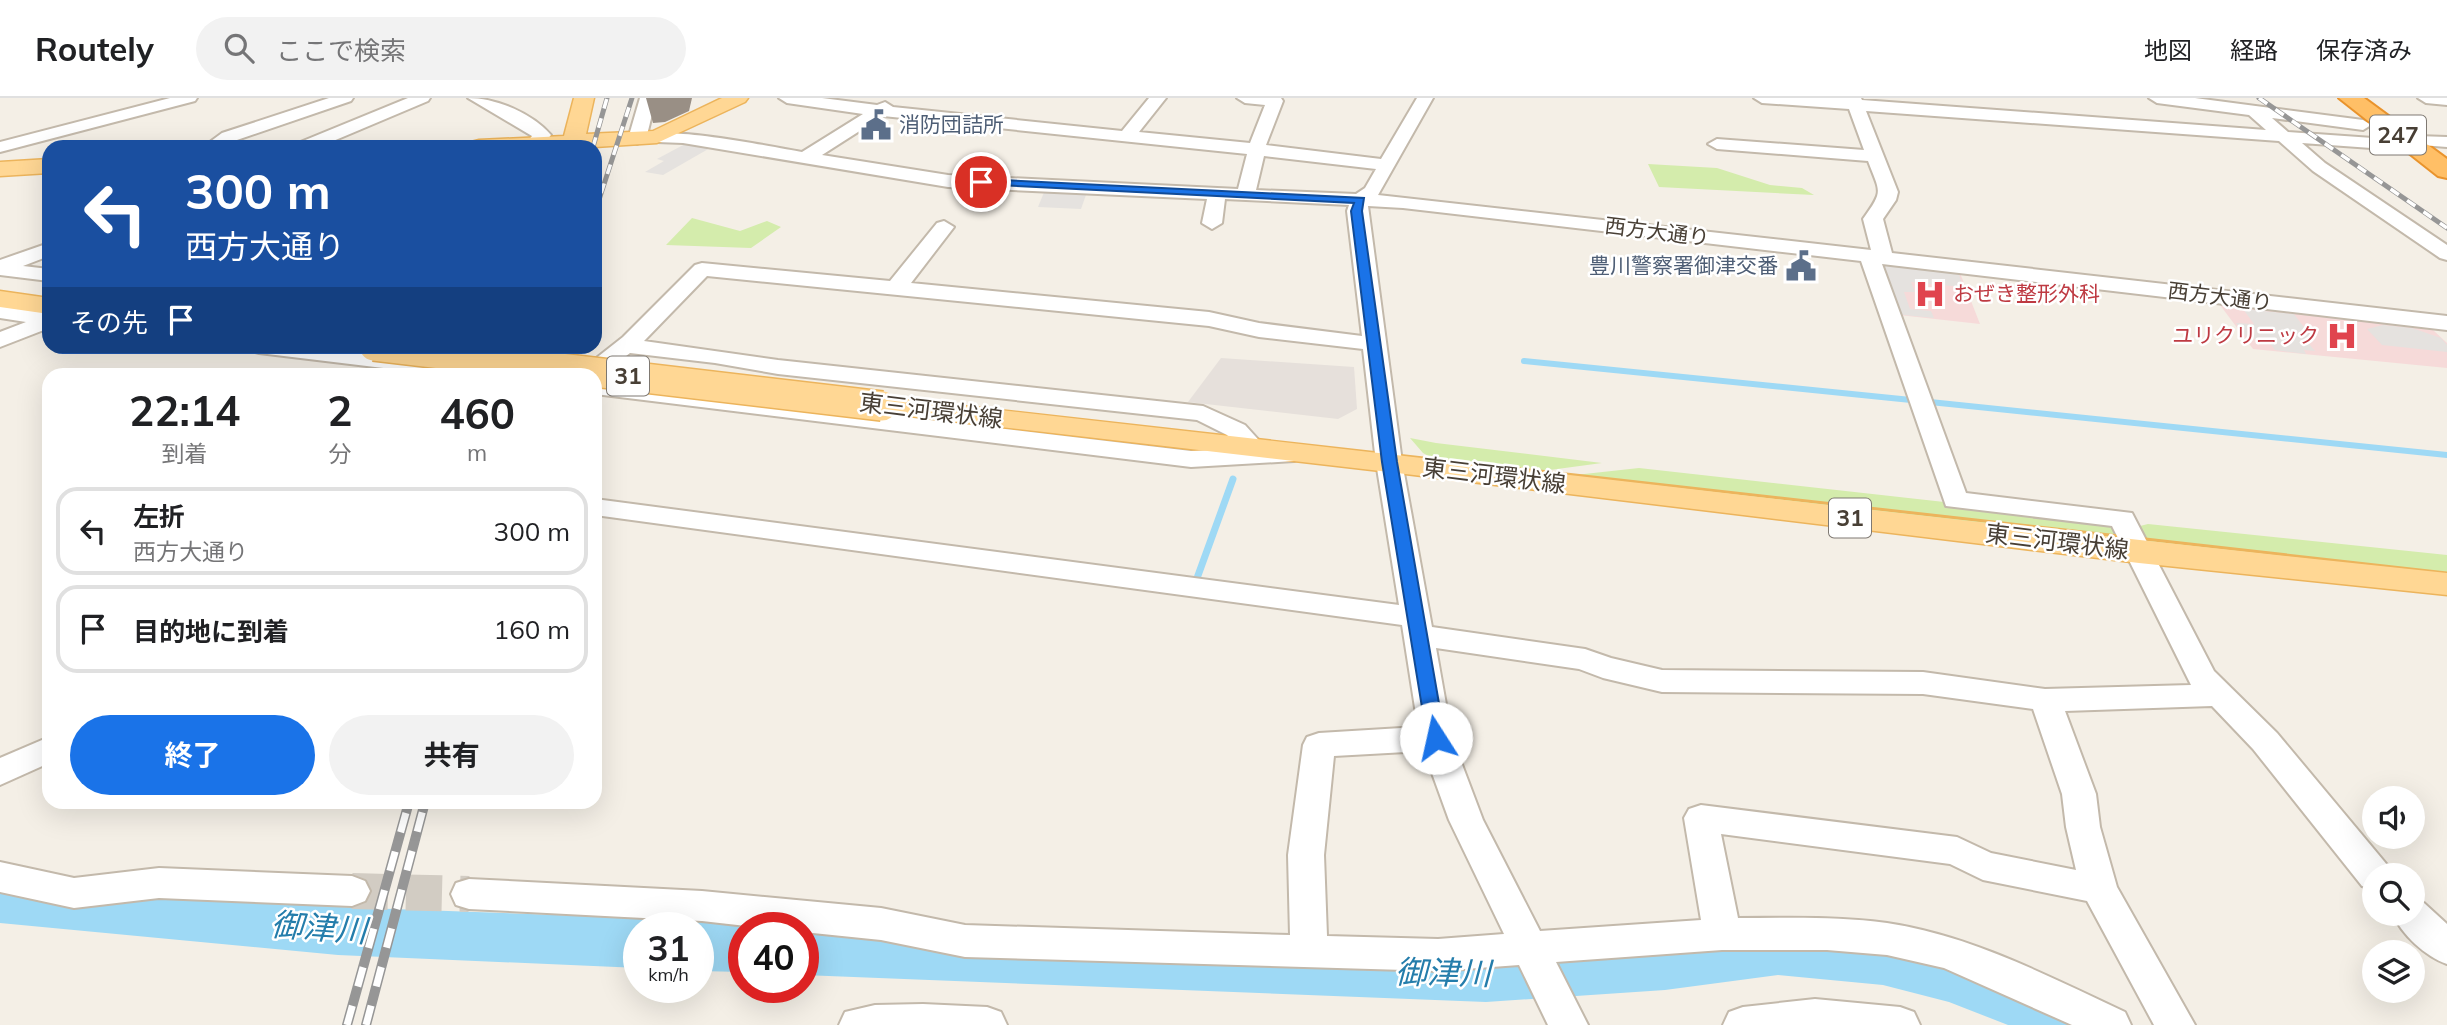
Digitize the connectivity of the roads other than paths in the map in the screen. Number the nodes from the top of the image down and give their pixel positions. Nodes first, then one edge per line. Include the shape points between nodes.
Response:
1 (189, 98) edge
2 (345, 98) edge
3 (422, 98) edge
4 (476, 98) edge
5 (584, 98) edge
6 (648, 98) edge
7 (738, 98) edge
8 (787, 98) edge
9 (900, 98) edge
10 (1158, 98) edge
11 (1245, 98) edge
12 (1425, 98) edge
13 (1762, 98) edge
14 (2157, 98) edge
15 (2350, 98) edge
16 (2367, 98) edge
17 (2426, 98) edge
18 (2447, 100) edge
19 (1854, 102) edge
20 (2254, 111) junction
21 (877, 112) junction
22 (2390, 129) junction
23 (1128, 135) junction
24 (2284, 137) junction
25 (647, 138) junction
26 (223, 140) edge
27 (321, 140) edge
28 (538, 140) edge
29 (579, 140) edge
30 (602, 142) edge
31 (2447, 142) edge
32 (2418, 143) junction
33 (1717, 144) dead end
34 (0, 147) edge
35 (1257, 147) junction
36 (1875, 156) junction
37 (805, 158) junction
38 (2447, 158) edge
39 (1387, 164) junction
40 (42, 166) edge
41 (0, 169) edge
42 (2447, 171) edge
43 (1217, 193) junction
44 (1246, 194) junction
45 (1360, 200) junction
46 (1212, 223) dead end
47 (944, 228) dead end
48 (42, 252) edge
49 (2447, 254) edge
50 (1876, 257) junction
51 (0, 268) edge
52 (42, 274) edge
53 (896, 288) junction
54 (42, 298) edge
55 (1, 303) edge
56 (42, 306) edge
57 (42, 318) edge
58 (42, 323) edge
59 (2447, 323) edge
60 (0, 340) edge
61 (1374, 344) junction
62 (625, 346) junction
63 (324, 354) edge
64 (442, 354) edge
65 (437, 368) edge
66 (560, 368) edge
67 (596, 368) edge
68 (602, 373) edge
69 (602, 388) edge
70 (1253, 448) junction
71 (1296, 453) junction
72 (1389, 462) junction
73 (602, 508) edge
74 (2139, 552) junction
75 (2447, 584) edge
76 (1417, 626) junction
77 (2217, 695) junction
78 (2045, 700) junction
79 (1436, 738) junction
80 (42, 752) edge
81 (0, 773) edge
82 (2364, 863) edge
83 (0, 877) edge
84 (2099, 889) junction
85 (352, 891) tunnel mouth
86 (469, 894) tunnel mouth
87 (2424, 926) edge
88 (1722, 934) junction
89 (2447, 948) edge
90 (1308, 949) junction
91 (1532, 953) junction
92 (912, 1023) edge
93 (859, 1025) edge
94 (987, 1025) edge
95 (1568, 1025) edge
96 (1743, 1025) edge
97 (1900, 1025) edge
98 (2110, 1025) edge
99 (2175, 1025) edge

1 - 34 street
2 - 26 street
3 - 27 street
4 - 28 street via 517,118 542,135
5 - 29 main road
6 - 25 street
7 - 25 main road
8 - 21 street
9 - 21 street
10 - 23 street
11 - 35 street via 1275,101
12 - 39 street
13 - 19 street
14 - 20 street
15 - 22 highway, 247
16 - 32 highway, 247
17 - 18 street
19 - 24 street
19 - 36 street
20 - 22 street
20 - 24 street
21 - 23 street
21 - 37 street
22 - 32 highway, 247
23 - 35 street
24 - 32 street
24 - 49 street via 2348,188
25 - 30 main road
25 - 37 street, 西方大通り via 684,138
31 - 32 street
32 - 38 highway, 247
32 - 42 highway, 247
33 - 36 street
35 - 39 street
35 - 44 street
36 - 50 street via 1889,192 1873,219
37 - 43 street, 西方大通り via 948,181
39 - 45 street via 1370,194
40 - 41 main road
43 - 44 street, 西方大通り
43 - 46 street
44 - 45 street, 西方大通り
45 - 50 street, 西方大通り
45 - 61 street via 1357,211
47 - 53 street
48 - 51 street
50 - 59 street, 西方大通り
50 - 74 street via 1955,500 2122,519
51 - 52 street
53 - 61 street via 1209,319
53 - 62 street via 702,269
54 - 55 street
55 - 56 main road
55 - 57 street
58 - 60 street
61 - 72 street
62 - 67 street
62 - 70 street via 778,368 1203,413 1236,430
63 - 65 street
64 - 66 main road, 東三河環状線 / 31, bridge
68 - 70 main road, 東三河環状線 / 31, bridge
69 - 71 street via 1191,458
70 - 71 main road, 東三河環状線 / 31
71 - 72 main road, 東三河環状線 / 31
72 - 74 main road, 東三河環状線 / 31
72 - 76 street
73 - 76 street
74 - 75 main road, 東三河環状線 / 31
74 - 77 street via 2202,677
76 - 78 street via 1585,659 1662,681 1923,683
76 - 79 street
77 - 78 street
77 - 82 street via 2265,741
78 - 84 street via 2079,794
79 - 90 street via 1319,746 1306,855
79 - 91 street via 1466,820
80 - 81 street
83 - 85 street via 74,893 159,883
84 - 88 street via 1983,866 1957,850 1701,818
84 - 99 street
86 - 90 street via 702,906 881,923 965,941
87 - 89 street
88 - 91 street
88 - 98 street via 1851,936 1950,953
90 - 91 street via 1438,955
91 - 95 street
92 - 93 street
92 - 94 street
96 - 97 street via 1815,1017

